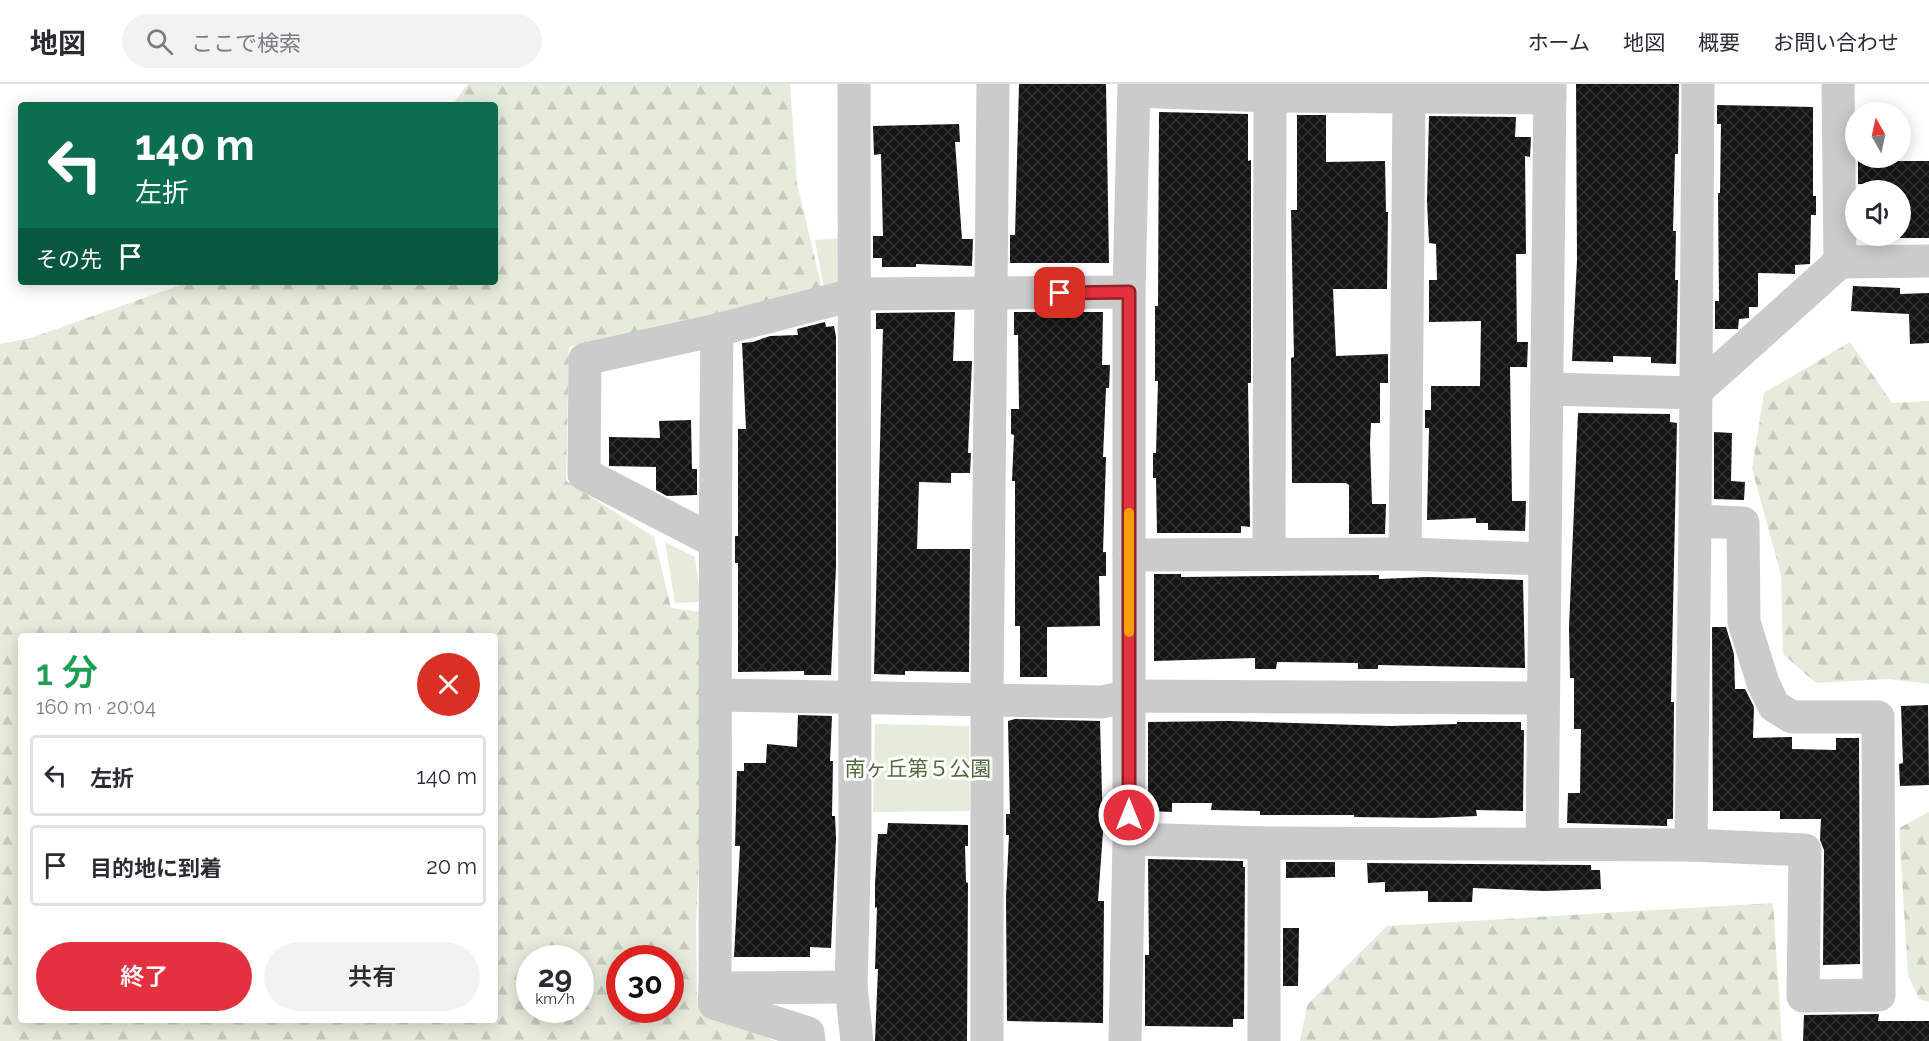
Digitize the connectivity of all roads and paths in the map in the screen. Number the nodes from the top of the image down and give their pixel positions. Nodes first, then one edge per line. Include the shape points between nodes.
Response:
1 (854, 84) edge
2 (993, 84) edge
3 (1698, 84) edge
4 (1838, 84) edge
5 (1134, 87) edge
6 (1550, 91) edge
7 (1270, 96) junction
8 (1409, 98) junction
9 (1929, 261) edge
10 (1840, 262) junction
11 (1129, 292) junction
12 (992, 293) junction
13 (856, 294) junction
14 (717, 330) junction
15 (1548, 389) junction
16 (1694, 393) junction
17 (1695, 521) junction
18 (714, 541) junction
19 (1269, 554) junction
20 (1405, 554) junction
21 (1129, 555) junction
22 (1543, 559) junction
23 (717, 695) junction
24 (1129, 696) junction
25 (855, 698) junction
26 (1542, 698) junction
27 (987, 700) junction
28 (1129, 838) junction
29 (1264, 843) junction
30 (1542, 845) junction
31 (1691, 846) junction
32 (851, 987) junction
33 (715, 988) junction
34 (809, 1041) edge
35 (857, 1041) edge
36 (987, 1041) edge
37 (1125, 1041) edge
38 (1264, 1041) edge

1 - 13 street
2 - 12 street
3 - 16 street
4 - 10 street
5 - 7 street
5 - 11 street
6 - 8 street
6 - 15 street
7 - 8 street
7 - 19 street
8 - 20 street
9 - 10 street
10 - 16 street
11 - 12 street
11 - 21 street
12 - 13 street
12 - 27 street
13 - 14 street
13 - 25 street
14 - 18 street
14 - 18 street via 585,360 584,474
15 - 16 street
15 - 22 street
16 - 17 street
17 - 31 street
17 - 31 street via 1743,523 1744,622 1774,706 1792,717 1878,717 1879,995 1803,996 1805,850
18 - 23 street
19 - 20 street
19 - 21 street
20 - 22 street
21 - 24 street
22 - 26 street
23 - 25 street
23 - 33 street
24 - 26 street
24 - 27 street via 1102,702
24 - 28 street
25 - 27 street
25 - 32 street
26 - 30 street
27 - 36 street
28 - 29 street
28 - 37 street
29 - 30 street
29 - 38 street
30 - 31 street
32 - 33 street
32 - 35 street
33 - 34 street via 714,1003 808,1034

